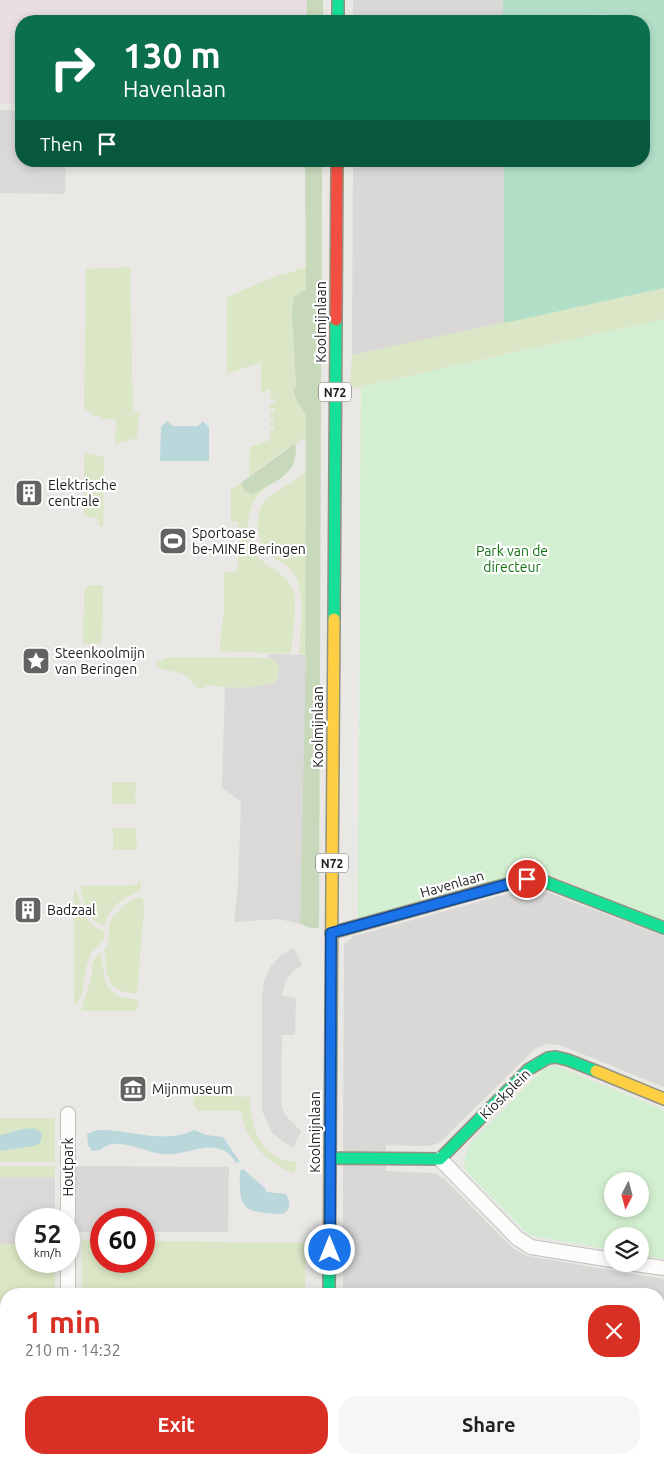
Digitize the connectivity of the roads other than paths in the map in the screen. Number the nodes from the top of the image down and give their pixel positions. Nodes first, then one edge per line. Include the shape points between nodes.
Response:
1 (338, 0) edge
2 (338, 15) edge
3 (337, 167) edge
4 (664, 928) edge
5 (331, 933) junction
6 (664, 1099) edge
7 (68, 1114) dead end
8 (330, 1158) junction
9 (440, 1159) junction
10 (68, 1208) edge
11 (604, 1259) edge
12 (649, 1266) edge
13 (664, 1268) edge
14 (68, 1273) edge
15 (68, 1288) edge
16 (329, 1288) edge

1 - 2 main road
3 - 5 main road, Koolmijnlaan / N72
4 - 5 main road, Havenlaan via 538,879 527,879
5 - 8 main road, Koolmijnlaan / N72
6 - 9 main road, Kioskplein via 568,1060 548,1058 529,1069
7 - 10 street, Houtpark
8 - 9 main road
8 - 16 main road, Koolmijnlaan / N72
9 - 11 street via 517,1238 532,1247
12 - 13 street
14 - 15 street

